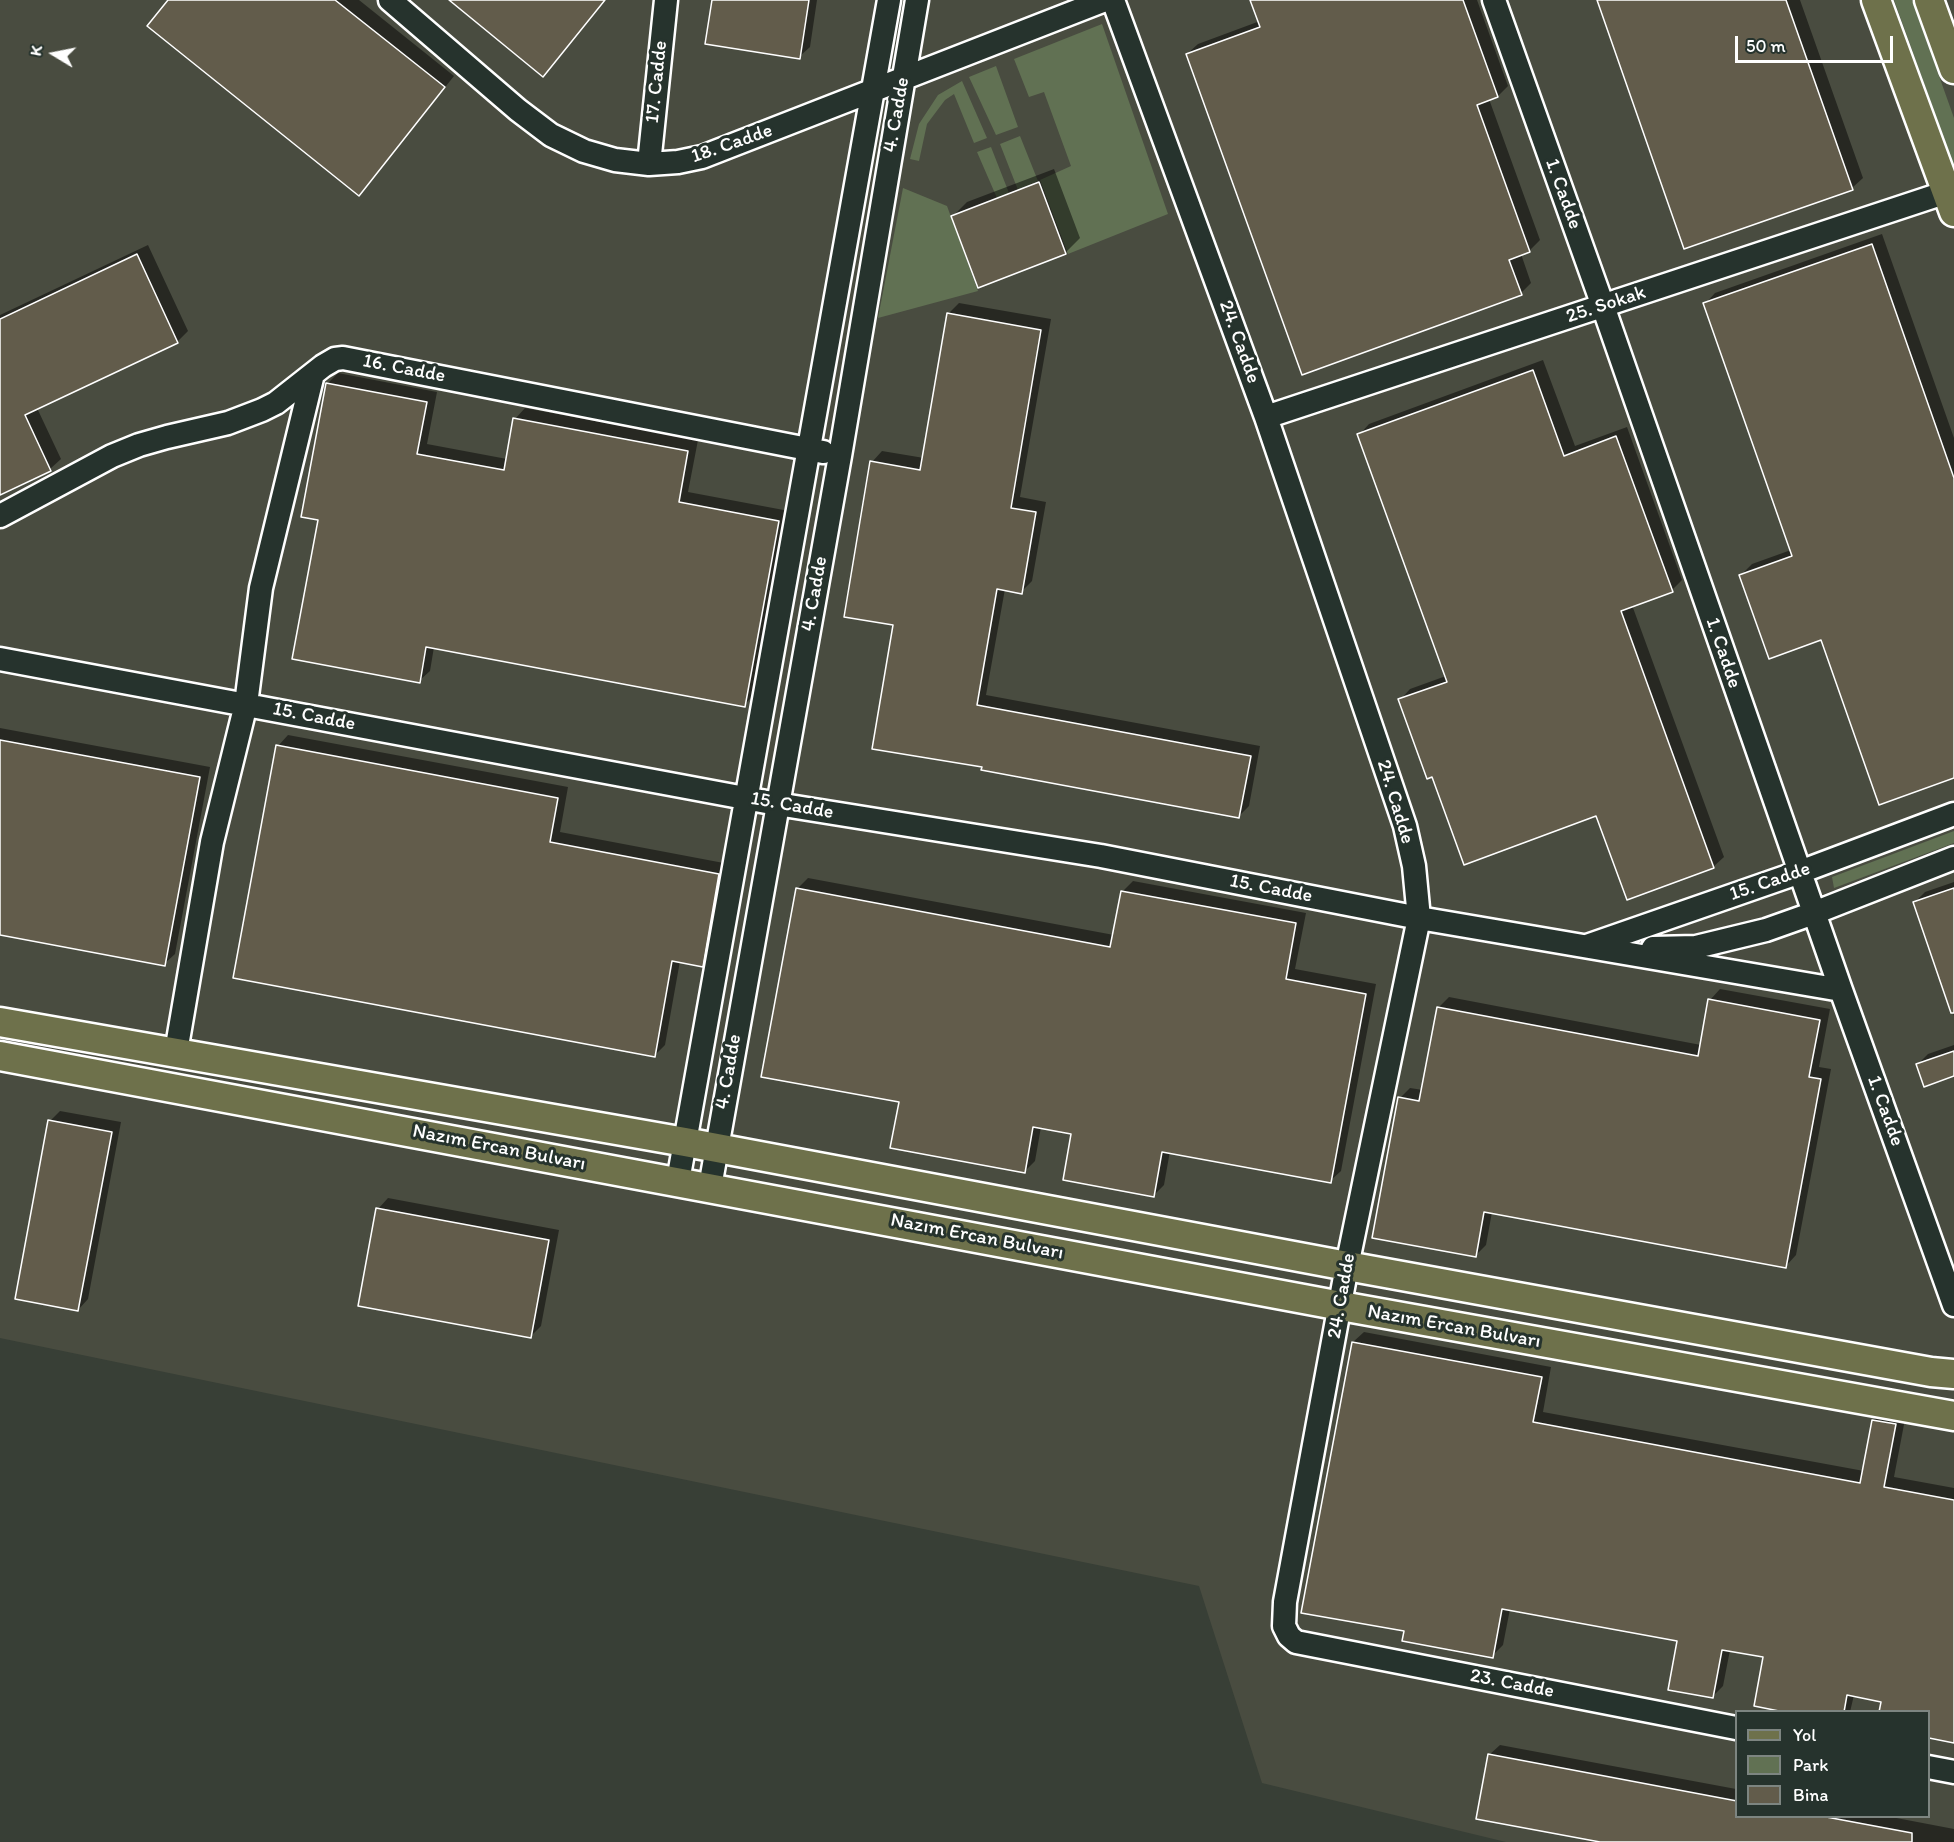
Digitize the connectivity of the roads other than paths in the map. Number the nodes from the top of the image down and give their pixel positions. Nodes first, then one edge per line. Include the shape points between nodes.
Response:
1 (390, 0) edge
2 (666, 0) edge
3 (889, 0) edge
4 (917, 0) edge
5 (1106, 0) edge
6 (1113, 0) edge
7 (1494, 0) edge
8 (1876, 0) edge
9 (1929, 0) edge
10 (1954, 69) edge
11 (903, 79) junction
12 (872, 91) junction
13 (649, 164) junction
14 (1950, 202) edge
15 (1603, 306) junction
16 (313, 374) junction
17 (1266, 417) junction
18 (809, 449) junction
19 (840, 456) junction
20 (0, 516) edge
21 (0, 659) edge
22 (246, 704) junction
23 (747, 798) junction
24 (777, 804) junction
25 (1954, 814) edge
26 (1954, 858) edge
27 (1800, 872) junction
28 (1814, 914) junction
29 (1419, 918) junction
30 (1586, 946) junction
31 (1841, 990) junction
32 (0, 1022) edge
33 (176, 1052) junction
34 (0, 1056) edge
35 (685, 1142) junction
36 (716, 1148) junction
37 (678, 1181) junction
38 (710, 1187) junction
39 (1347, 1266) junction
40 (1954, 1305) edge
41 (1341, 1306) junction
42 (1954, 1374) edge
43 (1954, 1416) edge
44 (1289, 1636) joint
45 (1735, 1728) edge
46 (1930, 1767) edge
47 (1954, 1772) edge

1 - 13 street, 18. Cadde via 551,135 584,151
2 - 13 street, 17. Cadde
3 - 12 street, 4. Cadde
4 - 11 street, 4. Cadde
5 - 11 street, 18. Cadde
6 - 17 street, 24. Cadde
7 - 15 street, 1. Cadde
8 - 14 main road
9 - 10 main road
11 - 12 street, 18. Cadde
11 - 19 street, 4. Cadde
12 - 13 street, 18. Cadde via 702,157
12 - 18 street, 4. Cadde
14 - 15 street, 25. Sokak
15 - 17 street, 25. Sokak
15 - 27 street, 1. Cadde
16 - 18 street, 16. Cadde via 335,359 352,358
16 - 20 street, 16. Cadde via 276,403 247,417 139,445
16 - 22 street via 261,588
17 - 29 street, 24. Cadde via 1405,826
18 - 19 street, 16. Cadde
18 - 23 street, 4. Cadde
19 - 24 street, 4. Cadde
21 - 22 street, 15. Cadde
22 - 23 street, 15. Cadde
22 - 33 street via 212,843
23 - 24 street, 15. Cadde
23 - 35 street, 4. Cadde
24 - 29 street, 15. Cadde via 1101,856
24 - 36 street, 4. Cadde
25 - 27 street, 15. Cadde
26 - 28 street, 15. Cadde
27 - 28 street, 1. Cadde
27 - 30 street, 15. Cadde
28 - 30 street, 15. Cadde via 1696,947
28 - 31 street, 1. Cadde
29 - 30 street, 15. Cadde
29 - 39 street, 24. Cadde
30 - 31 street, 15. Cadde
31 - 40 street, 1. Cadde
32 - 33 main road, Nazım Ercan Bulvarı
33 - 35 main road, Nazım Ercan Bulvarı
34 - 37 main road, Nazım Ercan Bulvarı
35 - 36 main road, Nazım Ercan Bulvarı
35 - 37 street, 4. Cadde
36 - 38 street, 4. Cadde
36 - 39 main road, Nazım Ercan Bulvarı
37 - 38 main road, Nazım Ercan Bulvarı
38 - 41 main road, Nazım Ercan Bulvarı
39 - 41 street, 24. Cadde
39 - 42 main road, Nazım Ercan Bulvarı
41 - 43 main road, Nazım Ercan Bulvarı
41 - 44 street, 24. Cadde via 1285,1602 1284,1626
44 - 45 street, 23. Cadde via 1296,1642
46 - 47 street

